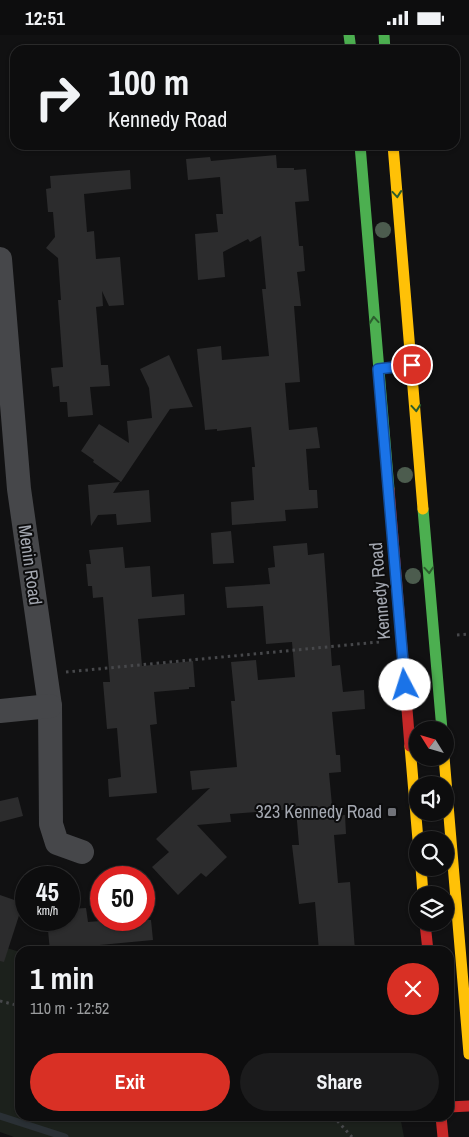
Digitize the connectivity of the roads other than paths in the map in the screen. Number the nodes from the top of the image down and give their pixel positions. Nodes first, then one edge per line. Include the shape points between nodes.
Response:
1 (361, 150) edge
2 (393, 150) edge
3 (0, 259) edge
4 (50, 706) junction
5 (0, 711) edge
6 (441, 721) edge
7 (445, 766) edge
8 (417, 831) edge
9 (82, 852) dead end
10 (426, 931) edge
11 (427, 946) edge
12 (469, 1054) edge
13 (469, 1106) edge
14 (454, 1107) edge
15 (442, 1121) edge
16 (443, 1137) edge

8 -> 1 main road, Kennedy Road via 383,369
2 -> 6 main road via 408,366
3 - 4 street, Menin Road via 20,489
4 - 5 street
4 - 9 street, Menin Road via 51,824 57,843
7 - 12 main road
10 - 11 main road
13 - 14 main road
15 - 16 main road

